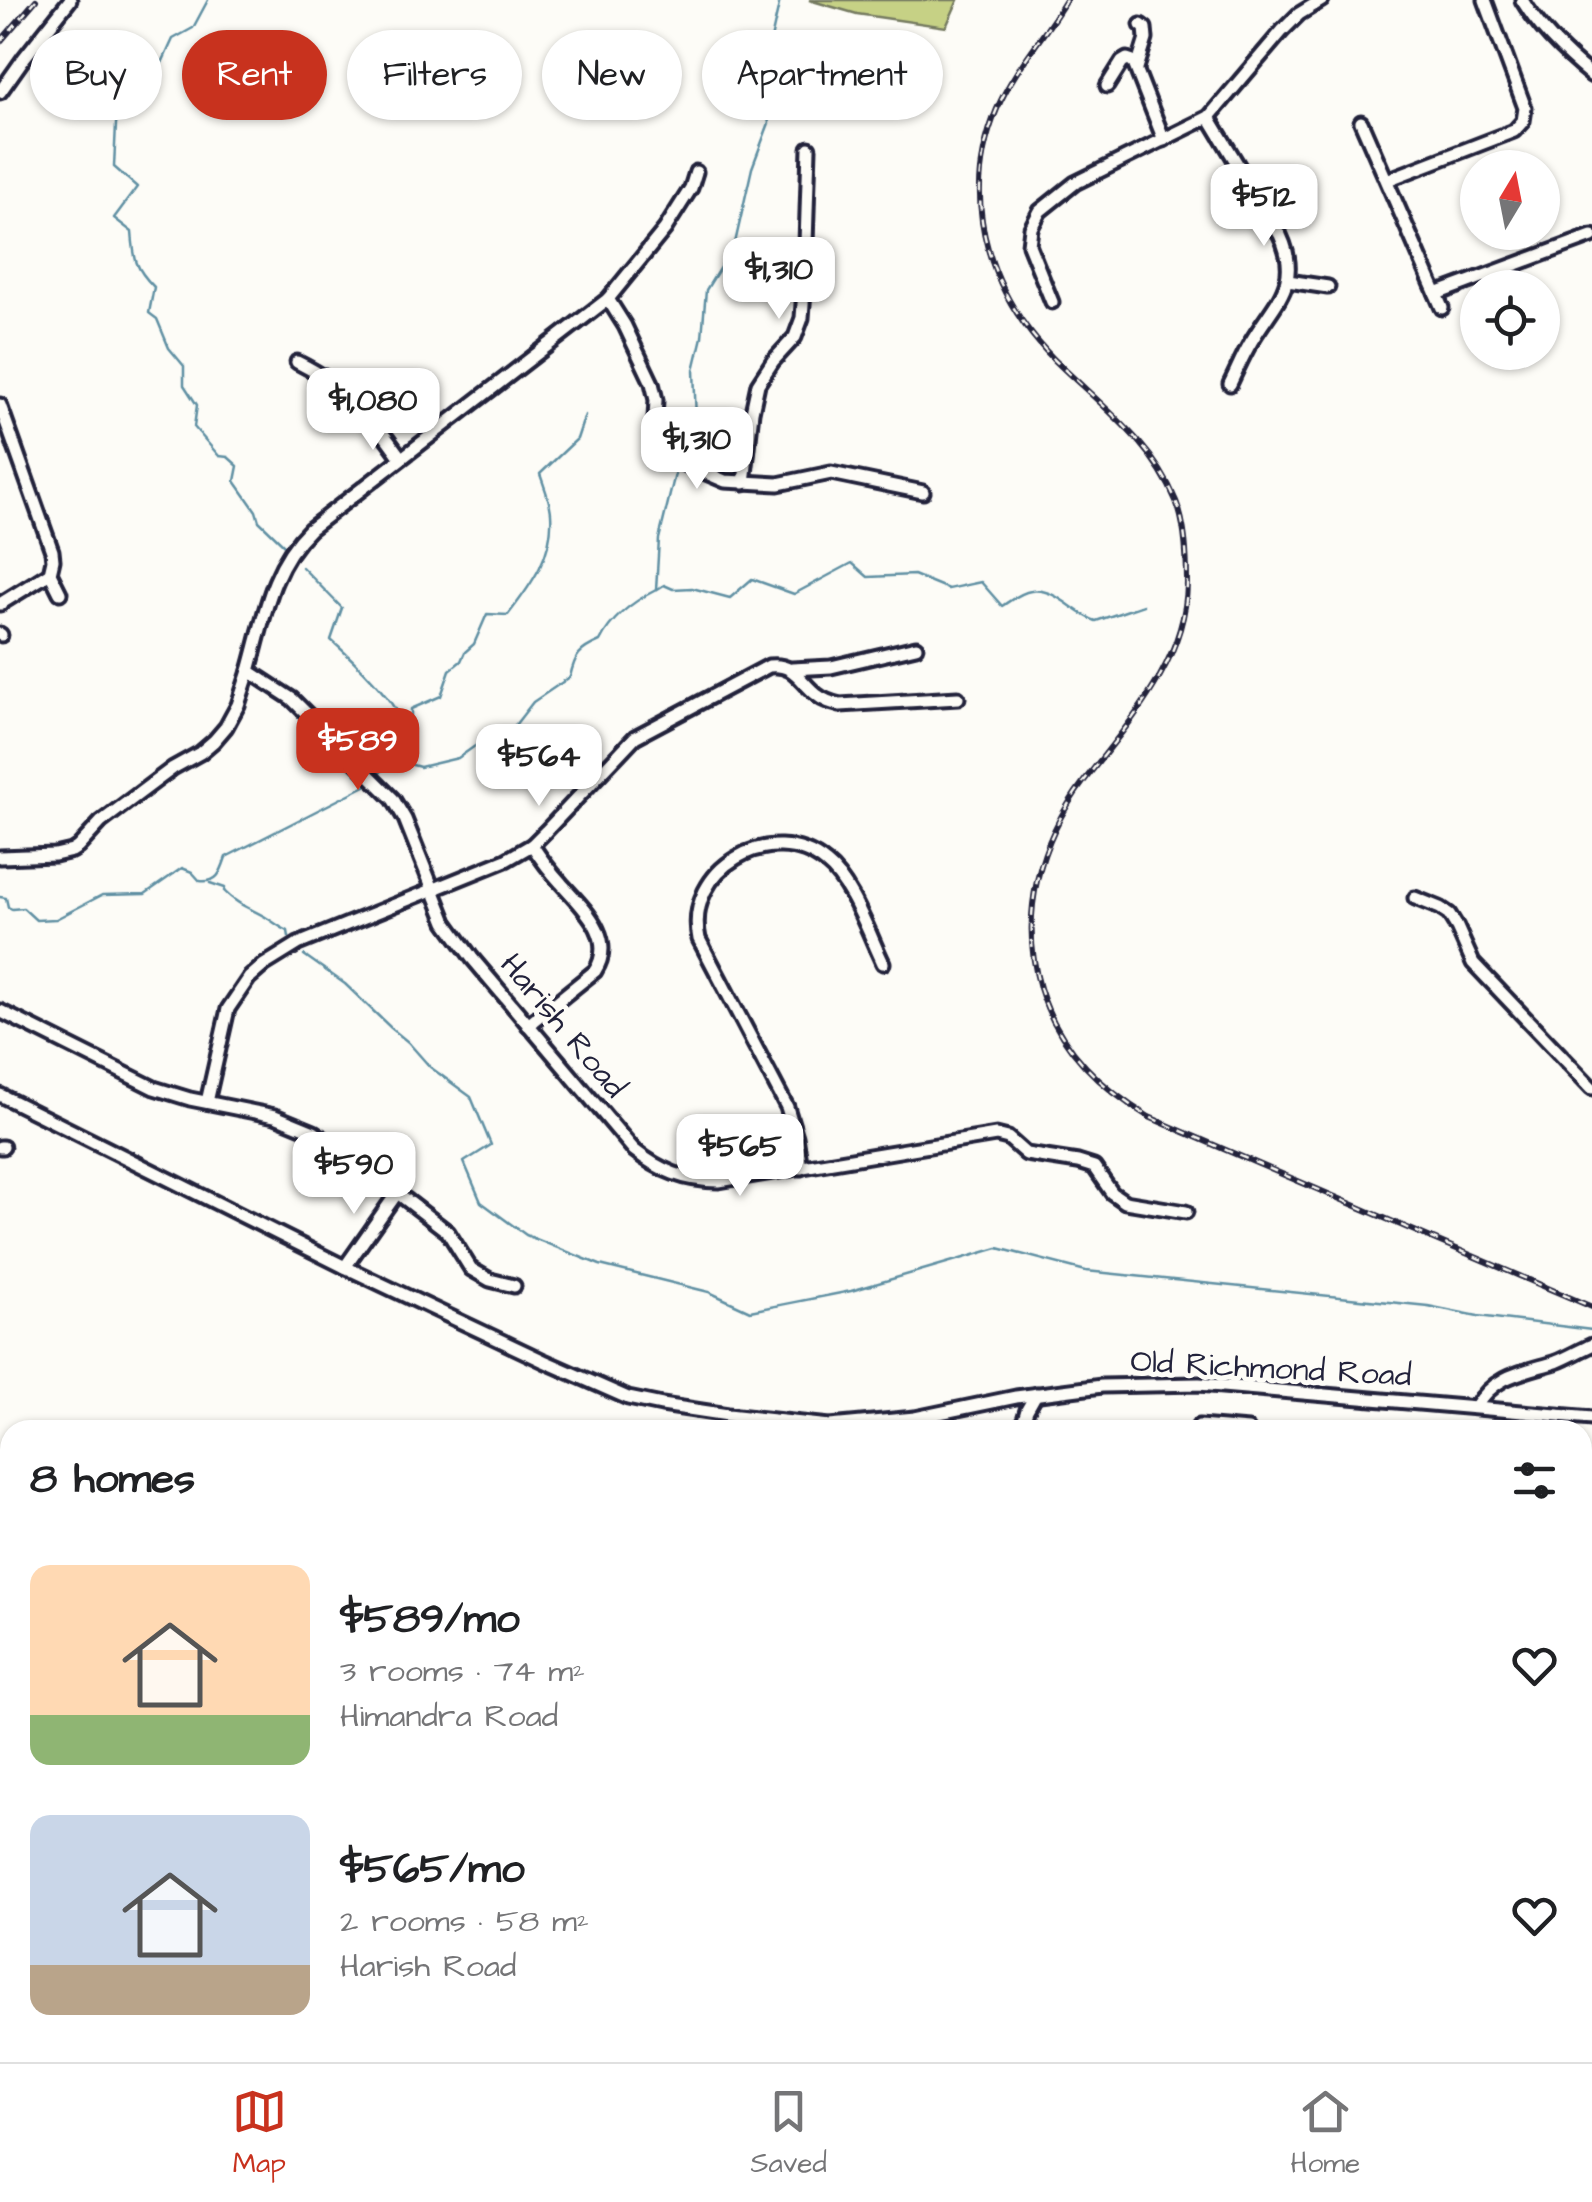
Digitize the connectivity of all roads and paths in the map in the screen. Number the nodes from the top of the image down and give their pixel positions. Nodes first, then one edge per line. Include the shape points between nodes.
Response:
1 (70, 0) edge
2 (1322, 0) edge
3 (1485, 0) edge
4 (1522, 0) edge
5 (1140, 25) dead end
6 (1137, 68) junction
7 (1592, 76) edge
8 (1107, 86) dead end
9 (0, 92) edge
10 (1210, 117) junction
11 (1361, 122) dead end
12 (1164, 140) junction
13 (809, 148) dead end
14 (696, 172) dead end
15 (1387, 180) junction
16 (1592, 236) edge
17 (1288, 281) junction
18 (1328, 287) dead end
19 (1436, 294) junction
20 (608, 300) junction
21 (1052, 302) dead end
22 (1442, 308) dead end
23 (297, 362) dead end
24 (1230, 384) dead end
25 (0, 404) edge
26 (401, 458) junction
27 (744, 483) junction
28 (922, 492) dead end
29 (50, 573) junction
30 (60, 593) dead end
31 (0, 604) edge
32 (916, 647) dead end
33 (792, 669) junction
34 (249, 671) junction
35 (958, 698) dead end
36 (532, 845) junction
37 (0, 857) edge
38 (433, 890) junction
39 (1415, 898) dead end
40 (883, 963) dead end
41 (0, 1012) edge
42 (528, 1025) junction
43 (1592, 1088) edge
44 (0, 1095) edge
45 (207, 1102) junction
46 (801, 1168) junction
47 (397, 1192) junction
48 (1186, 1212) dead end
49 (345, 1267) junction
50 (514, 1286) dead end
51 (1592, 1345) edge
52 (1036, 1394) junction
53 (1476, 1407) junction
54 (1562, 1416) junction
55 (1592, 1418) edge
56 (769, 1420) edge
57 (894, 1420) edge
58 (1024, 1420) edge
59 (1560, 1420) edge

1 - 9 street
2 - 10 street via 1282,31
3 - 15 street via 1525,108 1523,121 1514,131
4 - 7 street
5 - 6 street via 1146,39
6 - 8 street via 1125,60
6 - 12 street
10 - 12 street
10 - 17 street via 1280,235
11 - 15 street
12 - 21 street via 1074,183 1035,217 1030,249
13 - 27 street via 802,318 758,384
14 - 20 street via 665,230
15 - 19 street
16 - 19 street
17 - 18 street
17 - 24 street
19 - 22 street
20 - 26 street
20 - 27 street via 652,383 660,450 695,470
23 - 26 street via 354,398
25 - 29 street via 52,552
26 - 34 street via 296,542 275,580
27 - 28 street via 830,473
29 - 30 street
29 - 31 street
32 - 33 street
33 - 35 street via 815,694 840,706
33 - 36 street via 770,666 636,737
34 - 37 street via 238,705 208,747 106,818 72,851
34 - 38 street, Harish Road via 292,699 393,799
36 - 38 street
36 - 42 street via 589,914 602,948 595,971
38 - 42 street, Harish Road via 446,922
38 - 45 street via 298,944 249,978 228,1008
39 - 43 street via 1448,914 1472,963
40 - 46 street via 842,880 800,849 745,852 714,876 702,898 699,940 787,1107
41 - 45 street via 154,1088
42 - 46 street, Harish Road via 634,1150 670,1173 719,1181
44 - 49 street, Old Richmond Road
45 - 47 street via 314,1132
46 - 48 street, Harish Road via 996,1135 1026,1154 1094,1167 1125,1202
47 - 49 street
47 - 50 street via 448,1232 471,1269
49 - 56 street, Old Richmond Road via 628,1398
51 - 53 street via 1505,1378
52 - 53 street, Old Richmond Road via 1199,1384
52 - 57 street, Old Richmond Road
52 - 58 street
53 - 54 street, Old Richmond Road
54 - 55 street, Old Richmond Road
54 - 59 street

